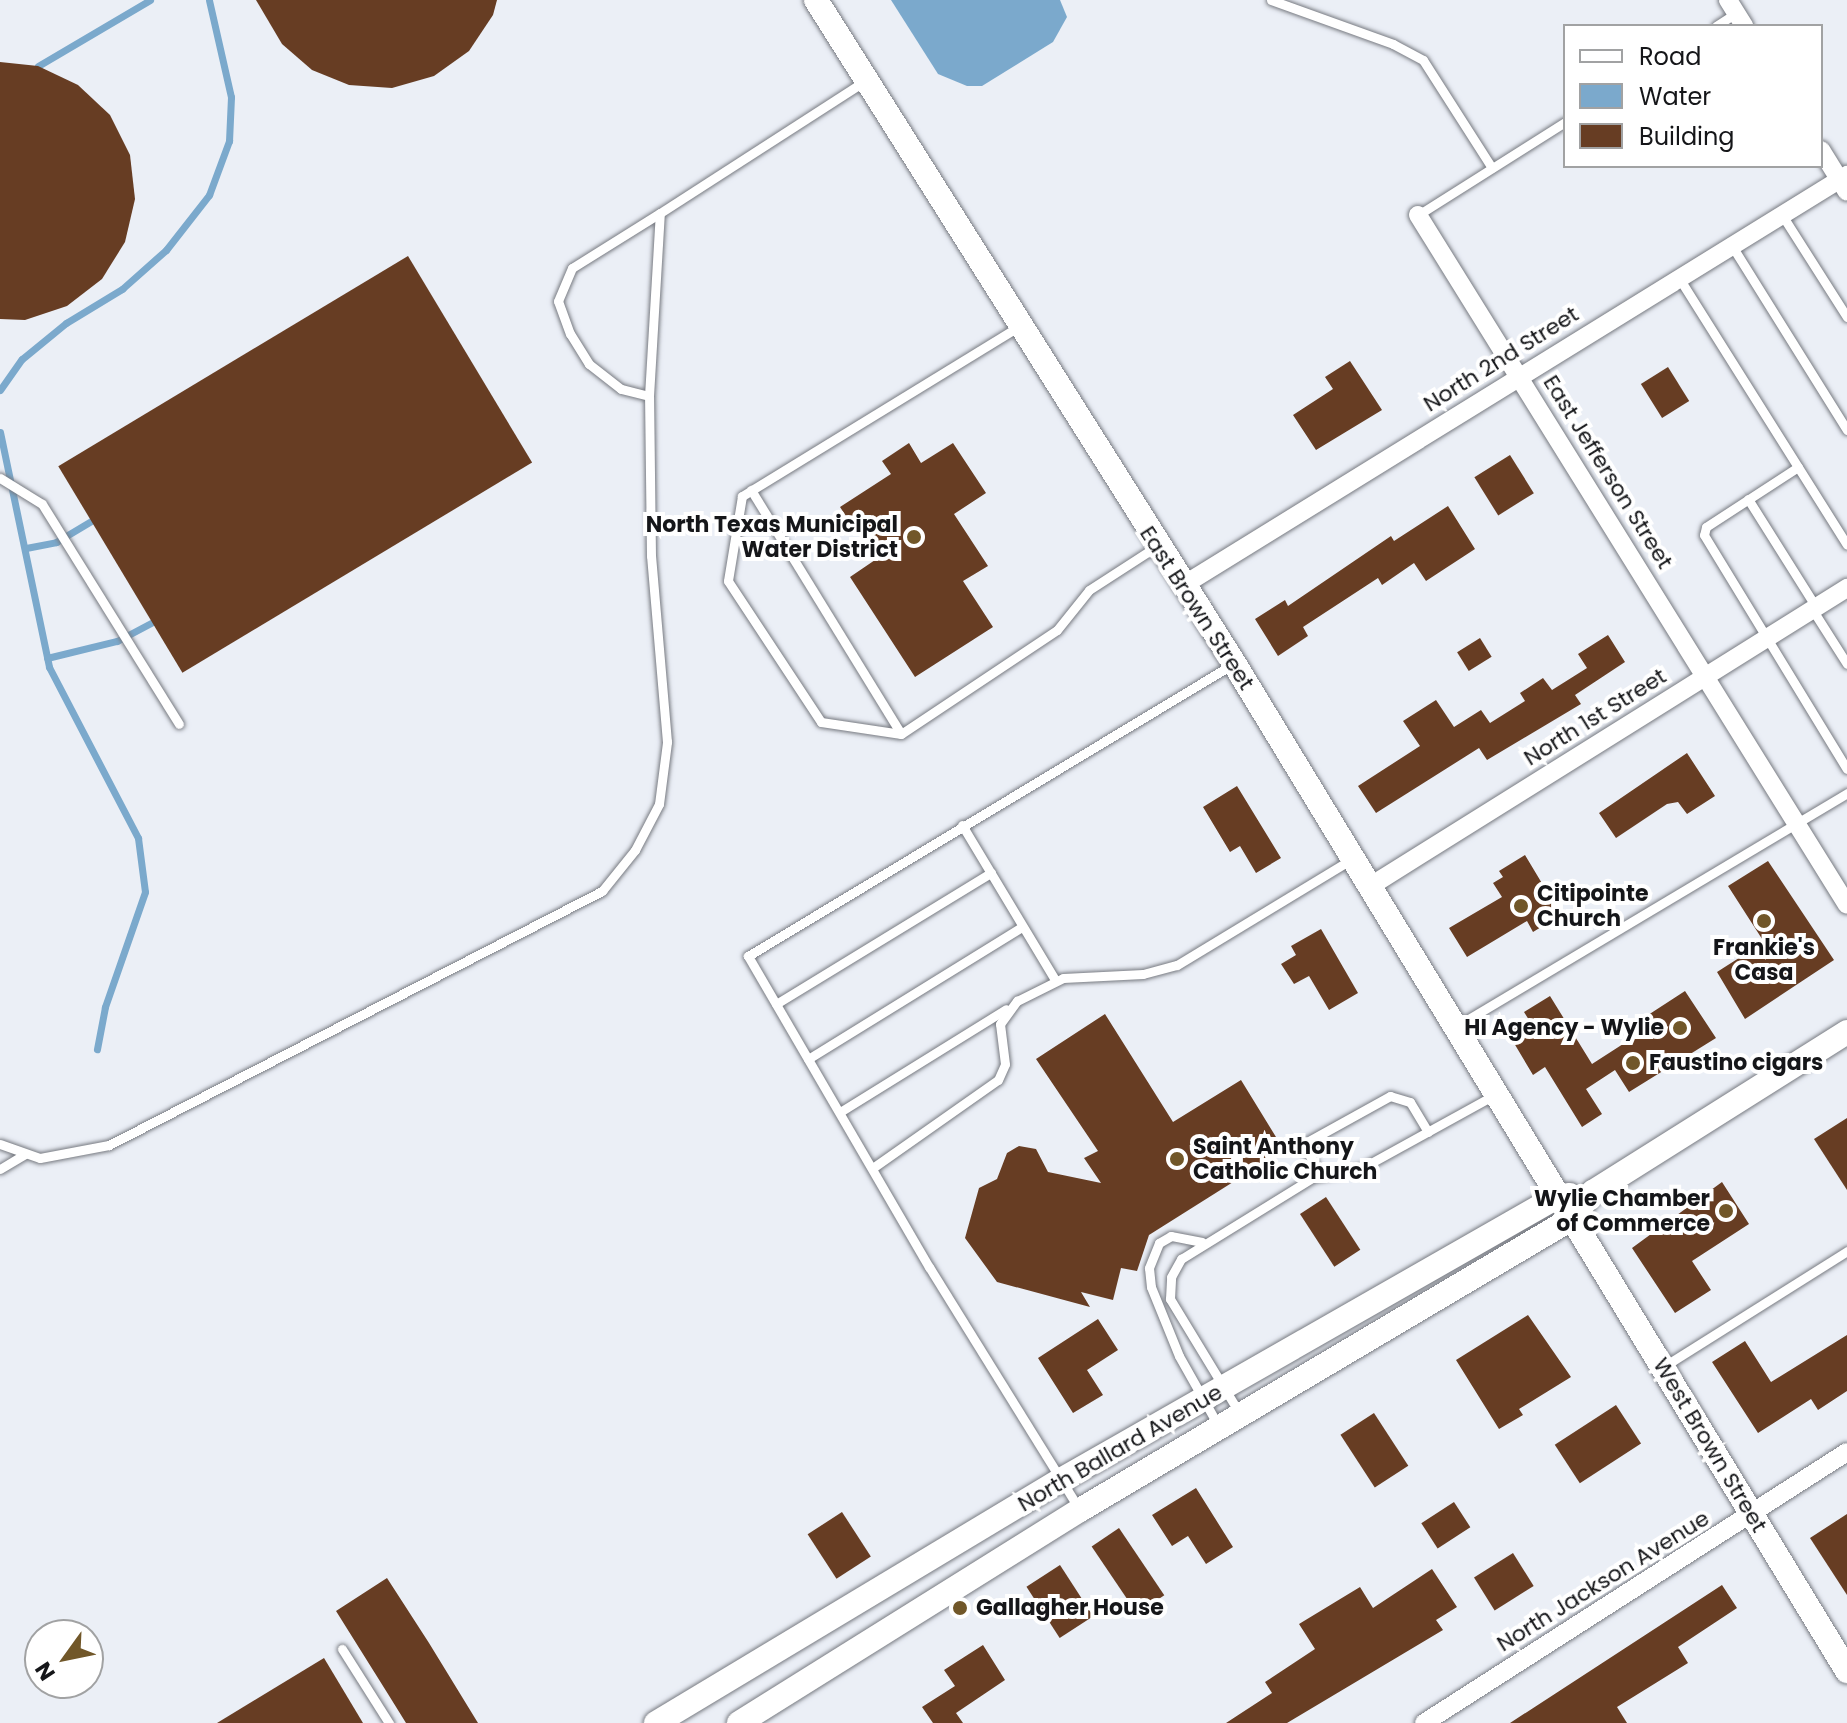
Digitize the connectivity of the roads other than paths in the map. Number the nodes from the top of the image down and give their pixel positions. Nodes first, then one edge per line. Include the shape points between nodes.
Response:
1 (816, 0) edge
2 (1271, 0) edge
3 (1736, 13) edge
4 (1719, 24) edge
5 (865, 81) junction
6 (1563, 123) edge
7 (1823, 153) edge
8 (1492, 168) junction
9 (1844, 182) edge
10 (660, 213) junction
11 (1418, 215) joint
12 (1782, 215) junction
13 (1732, 246) junction
14 (1679, 278) junction
15 (1847, 317) edge
16 (1018, 327) junction
17 (1519, 376) junction
18 (649, 396) junction
19 (1847, 430) edge
20 (1798, 467) junction
21 (0, 478) edge
22 (751, 490) junction
23 (1748, 499) junction
24 (1847, 545) edge
25 (1157, 546) junction
26 (1182, 586) junction
27 (1847, 588) edge
28 (1814, 608) junction
29 (1765, 638) junction
30 (1234, 663) junction
31 (1847, 664) edge
32 (1707, 674) junction
33 (179, 724) dead end
34 (901, 734) junction
35 (1847, 769) edge
36 (1847, 793) edge
37 (1797, 824) junction
38 (962, 825) junction
39 (1352, 859) junction
40 (991, 873) junction
41 (1369, 887) junction
42 (1847, 905) edge
43 (1022, 927) junction
44 (1055, 980) junction
45 (776, 1004) junction
46 (1013, 1005) junction
47 (1454, 1028) junction
48 (1847, 1032) edge
49 (808, 1059) junction
50 (1495, 1095) junction
51 (840, 1112) junction
52 (1428, 1132) junction
53 (0, 1144) edge
54 (25, 1154) junction
55 (874, 1167) junction
56 (0, 1169) edge
57 (1321, 1176) junction
58 (1593, 1192) junction
59 (1557, 1197) junction
60 (1571, 1219) junction
61 (1202, 1242) junction
62 (1847, 1251) edge
63 (1170, 1299) junction
64 (1159, 1302) junction
65 (1663, 1367) junction
66 (1214, 1394) junction
67 (1231, 1422) junction
68 (1847, 1452) edge
69 (1061, 1480) junction
70 (1080, 1510) junction
71 (1753, 1514) junction
72 (342, 1649) dead end
73 (1847, 1671) edge
74 (389, 1723) edge
75 (656, 1723) edge
76 (739, 1723) edge
77 (1424, 1723) edge

1 - 5 main road, East Brown Street
2 - 8 lane via 1423,60
3 - 4 lane
5 - 10 lane
5 - 16 main road, East Brown Street
6 - 8 lane
7 - 9 street
8 - 11 lane
9 - 12 street, North 2nd Street
10 - 18 lane
10 - 18 lane via 572,268 558,301 589,364 621,389
11 - 17 street, East Jefferson Street
12 - 13 street, North 2nd Street
12 - 15 lane
13 - 14 street, North 2nd Street
13 - 19 lane
14 - 17 street, North 2nd Street
14 - 20 lane
16 - 22 lane
16 - 25 main road, East Brown Street
17 - 26 street, North 2nd Street
17 - 32 street, East Jefferson Street
18 - 54 lane via 651,556 667,742 659,804 635,850 602,891 109,1145 73,1155
20 - 23 lane
20 - 24 lane
21 - 33 lane via 42,504
22 - 34 lane
22 - 34 lane via 742,496 728,581 821,722
23 - 28 lane
23 - 29 lane via 1706,527 1704,535
25 - 26 main road, East Brown Street
25 - 34 lane via 1089,590 1057,630
26 - 30 main road, East Brown Street
27 - 28 street, North 1st Street
28 - 29 street, North 1st Street
28 - 31 lane
29 - 32 street, North 1st Street
29 - 35 lane
30 - 38 lane
30 - 39 main road, East Brown Street
32 - 37 street, East Jefferson Street
32 - 41 street, North 1st Street
36 - 37 lane
37 - 42 street, East Jefferson Street
37 - 47 lane
38 - 40 lane
38 - 45 lane via 748,956
39 - 41 main road, East Brown Street
39 - 44 lane via 1177,965 1143,974
40 - 43 lane
40 - 45 lane
41 - 47 main road, East Brown Street
43 - 44 lane
43 - 49 lane
44 - 46 lane
45 - 49 lane
46 - 51 lane
46 - 55 lane via 1000,1024 1005,1064 998,1080
47 - 50 main road, East Brown Street
48 - 58 main road, North Ballard Avenue
49 - 51 lane
50 - 52 lane
50 - 59 main road, East Brown Street
51 - 55 lane
52 - 57 lane via 1362,1168
52 - 57 lane via 1410,1102 1390,1096 1307,1142
53 - 54 lane
54 - 56 lane
55 - 69 lane
57 - 61 lane
58 - 59 main road, North Ballard Avenue
58 - 60 main road, North Ballard Avenue
59 - 60 main road, East Brown Street
59 - 66 main road, North Ballard Avenue
60 - 65 main road, West Brown Street
60 - 67 main road, North Ballard Avenue
61 - 63 lane via 1181,1259 1171,1277
61 - 64 lane via 1184,1235 1159,1243 1149,1268
62 - 65 lane
63 - 64 lane
63 - 66 lane
64 - 66 lane via 1179,1356
65 - 71 main road, West Brown Street
66 - 67 lane
66 - 67 lane
66 - 69 main road, North Ballard Avenue
67 - 70 main road, North Ballard Avenue
68 - 71 street, North Jackson Avenue
69 - 70 lane
69 - 75 main road, North Ballard Avenue
70 - 76 main road, North Ballard Avenue
71 - 73 main road, West Brown Street
71 - 77 street, North Jackson Avenue
72 - 74 lane

